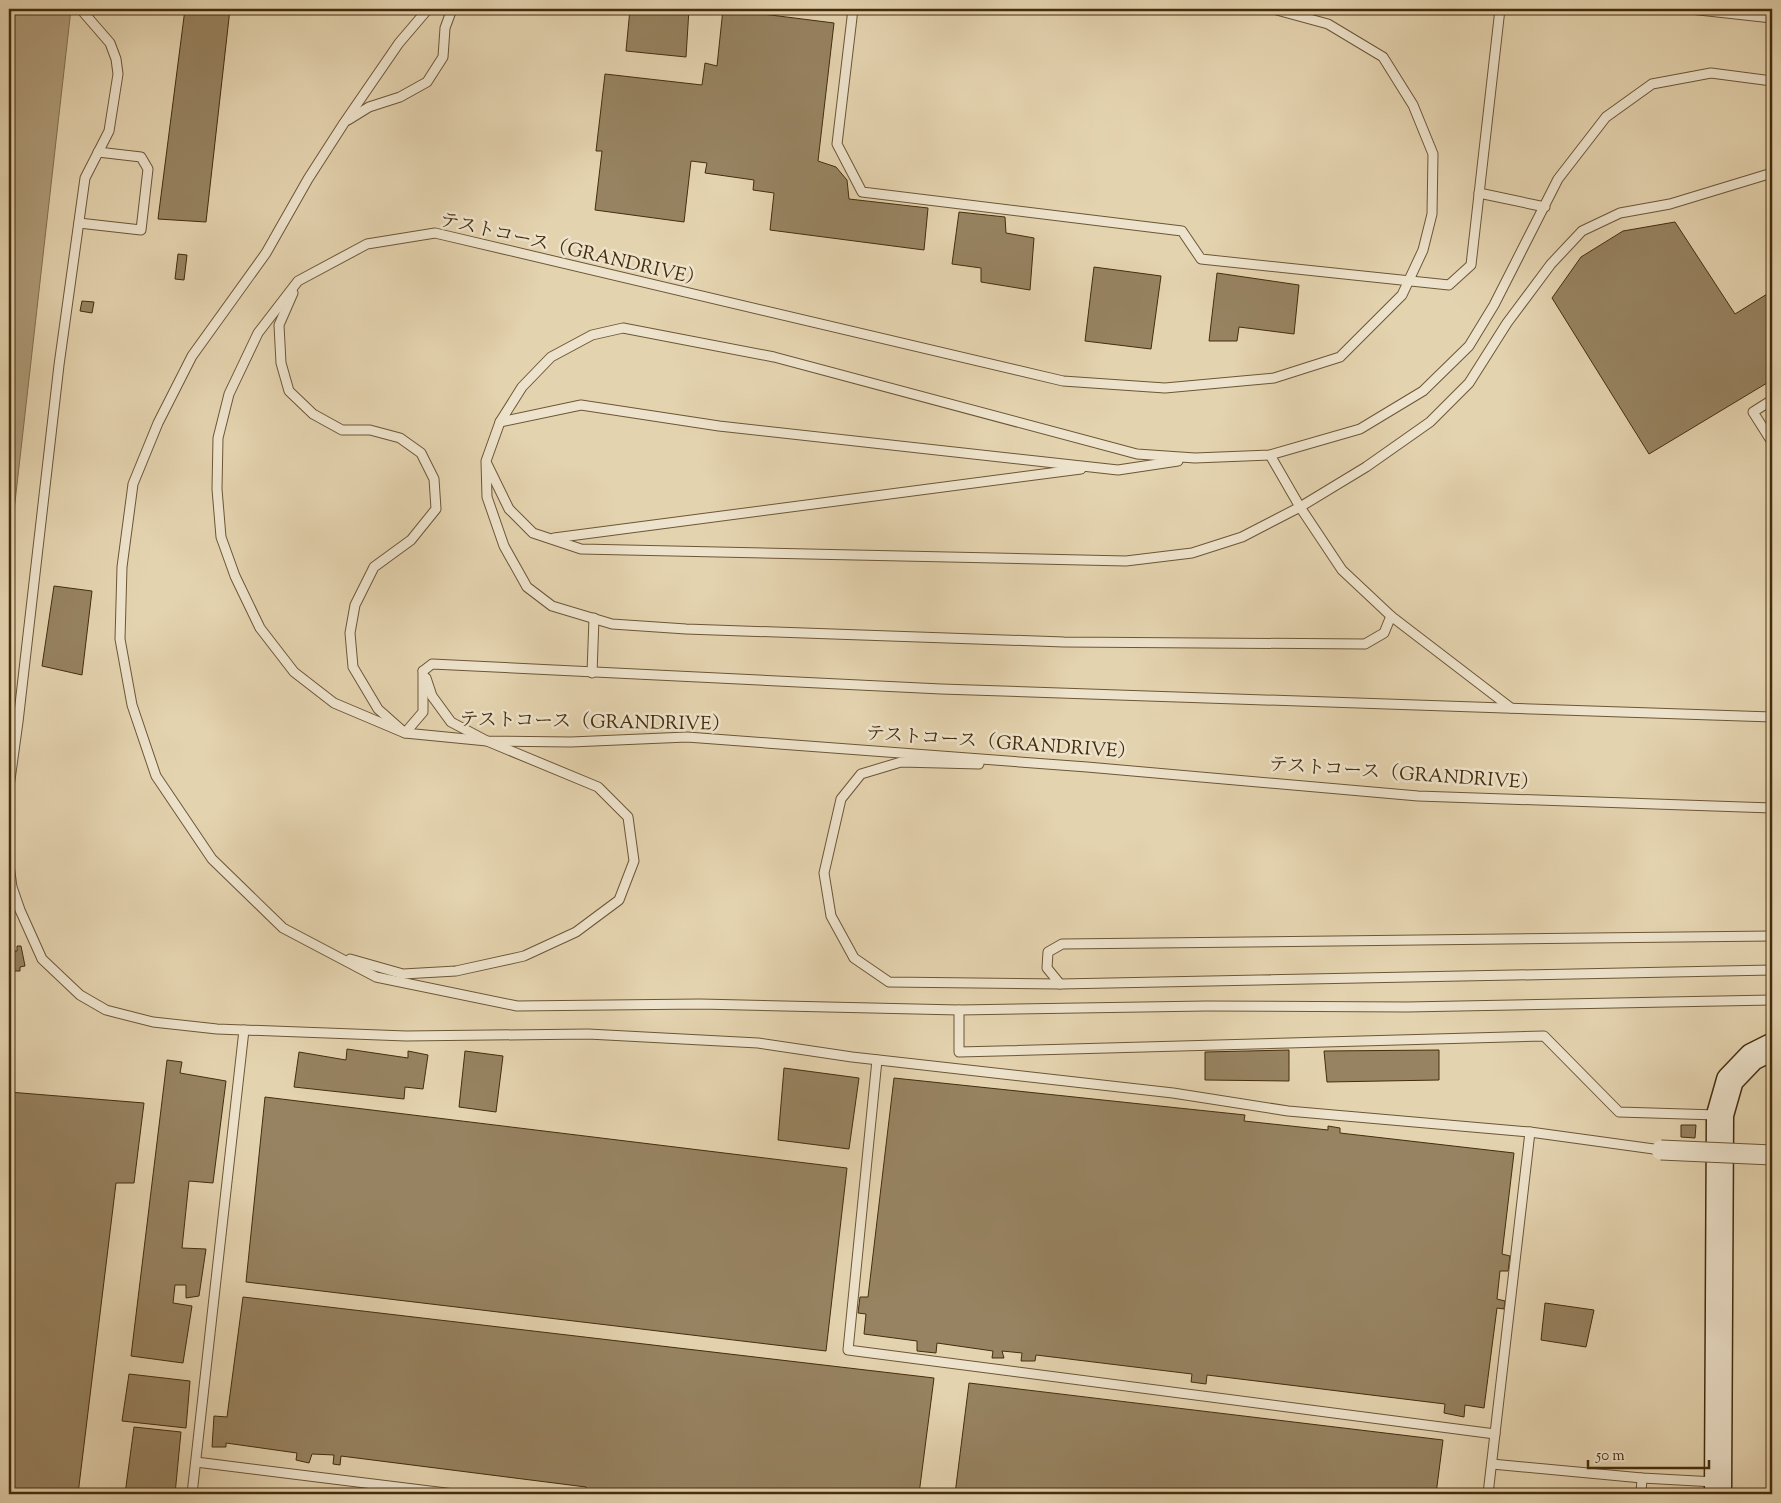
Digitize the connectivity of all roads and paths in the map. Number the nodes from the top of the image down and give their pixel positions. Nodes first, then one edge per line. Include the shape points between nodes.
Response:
1 (84, 9) edge
2 (428, 9) edge
3 (452, 9) edge
4 (853, 9) edge
5 (1272, 9) edge
6 (1500, 9) edge
7 (1690, 9) edge
8 (1772, 18) edge
9 (1772, 81) edge
10 (344, 123) junction
11 (98, 152) junction
12 (1772, 173) edge
13 (1478, 193) junction
14 (1545, 207) junction
15 (79, 223) junction
16 (298, 281) junction
17 (1409, 281) junction
18 (1772, 400) edge
19 (500, 422) junction
20 (1772, 442) edge
21 (1270, 455) junction
22 (1196, 458) junction
23 (486, 461) junction
24 (1096, 467) junction
25 (1300, 507) junction
26 (551, 539) junction
27 (1391, 616) junction
28 (594, 618) junction
29 (423, 671) junction
30 (592, 673) junction
31 (1512, 708) junction
32 (1772, 716) edge
33 (405, 733) junction
34 (487, 741) junction
35 (1087, 767) junction
36 (9, 787) edge
37 (1772, 808) edge
38 (9, 865) edge
39 (1772, 936) edge
40 (333, 954) junction
41 (1772, 970) edge
42 (1060, 984) junction
43 (1772, 1000) edge
44 (959, 1010) junction
45 (244, 1030) junction
46 (1772, 1047) edge
47 (877, 1060) junction
48 (1720, 1115) junction
49 (1530, 1132) junction
50 (1661, 1150) joint
51 (1772, 1155) edge
52 (1495, 1434) junction
53 (196, 1462) junction
54 (1492, 1464) junction
55 (1642, 1478) junction
56 (1718, 1488) edge
57 (192, 1494) edge
58 (454, 1494) edge
59 (1488, 1494) edge
60 (1641, 1494) edge

1 - 11 lane via 110,43 117,66 109,131
2 - 10 lane via 399,43
3 - 10 lane via 445,28 443,57 427,82 400,97 369,106
4 - 17 lane via 837,144 862,192 1182,231 1201,258
5 - 17 lane, テストコース（GRANDRIVE） via 1328,24 1383,57 1413,105 1433,154 1432,214 1424,250
6 - 13 lane
7 - 8 lane
9 - 14 lane via 1711,73 1652,84 1606,117 1558,179
10 - 40 lane via 266,253 192,356 158,423 133,484 122,567 120,639 132,706 156,776 212,860 283,928
11 - 15 lane via 85,178
11 - 15 lane via 141,157 148,169 141,230
12 - 25 lane via 1670,204 1620,213 1582,231 1551,264 1507,323 1469,383 1430,422 1366,467
13 - 14 lane
13 - 17 lane via 1470,265 1449,285
14 - 21 lane via 1469,346 1423,391 1360,429
15 - 36 lane
16 - 17 lane, テストコース（GRANDRIVE） via 367,244 435,233 1063,381 1165,388 1274,378 1340,357 1402,295
16 - 33 lane, テストコース（GRANDRIVE） via 258,333 229,394 218,438 221,537 260,628 294,672 334,703
16 - 33 lane via 279,326 281,363 289,391 313,414 342,430 370,430 400,438 421,453 434,479 436,509 411,540 374,567 355,605 350,633 352,667 378,709
18 - 20 lane via 1753,412
19 - 22 lane via 522,387 551,357 592,335 623,328 774,357 1137,454
19 - 23 lane
19 - 24 lane via 581,405 719,426
21 - 22 lane
21 - 25 lane
22 - 24 lane via 1118,470
23 - 26 lane via 509,509 533,533
23 - 28 lane via 487,497 504,546 527,587 552,606
24 - 26 lane
25 - 26 lane via 1242,537 1192,553 1126,561 581,548
25 - 27 lane via 1342,570
27 - 28 lane via 1384,633 1365,644 1064,642 686,629 612,624
27 - 31 lane
28 - 30 lane
29 - 30 lane via 432,664
29 - 33 lane via 424,712
29 - 34 lane via 432,696 451,722
30 - 31 lane
31 - 32 lane
33 - 34 lane, テストコース（GRANDRIVE）
34 - 35 lane, テストコース（GRANDRIVE） via 570,742 687,737
34 - 40 lane via 598,787 628,817 634,861 619,900 576,932 524,956 456,971 403,974
35 - 37 lane, テストコース（GRANDRIVE） via 1418,796
35 - 42 lane via 901,762 861,774 841,799 824,873 831,916 854,958 889,982
38 - 45 lane via 20,910 42,959 80,995 106,1010 153,1022
39 - 42 lane via 1062,944 1048,952 1047,968
40 - 44 lane via 376,977 517,1006 700,1004
41 - 42 lane
43 - 44 lane
44 - 48 lane via 958,1052 1544,1036 1619,1112
45 - 47 lane via 406,1036 588,1034 758,1043
45 - 53 lane
46 - 48 street via 1752,1057 1730,1080
47 - 49 lane via 1173,1093 1288,1112
47 - 52 lane via 848,1350
48 - 56 street
49 - 50 lane
49 - 52 lane
50 - 51 street, bridge
52 - 54 lane
53 - 57 lane
53 - 58 lane
54 - 55 lane
54 - 59 lane
55 - 56 lane
55 - 60 lane

